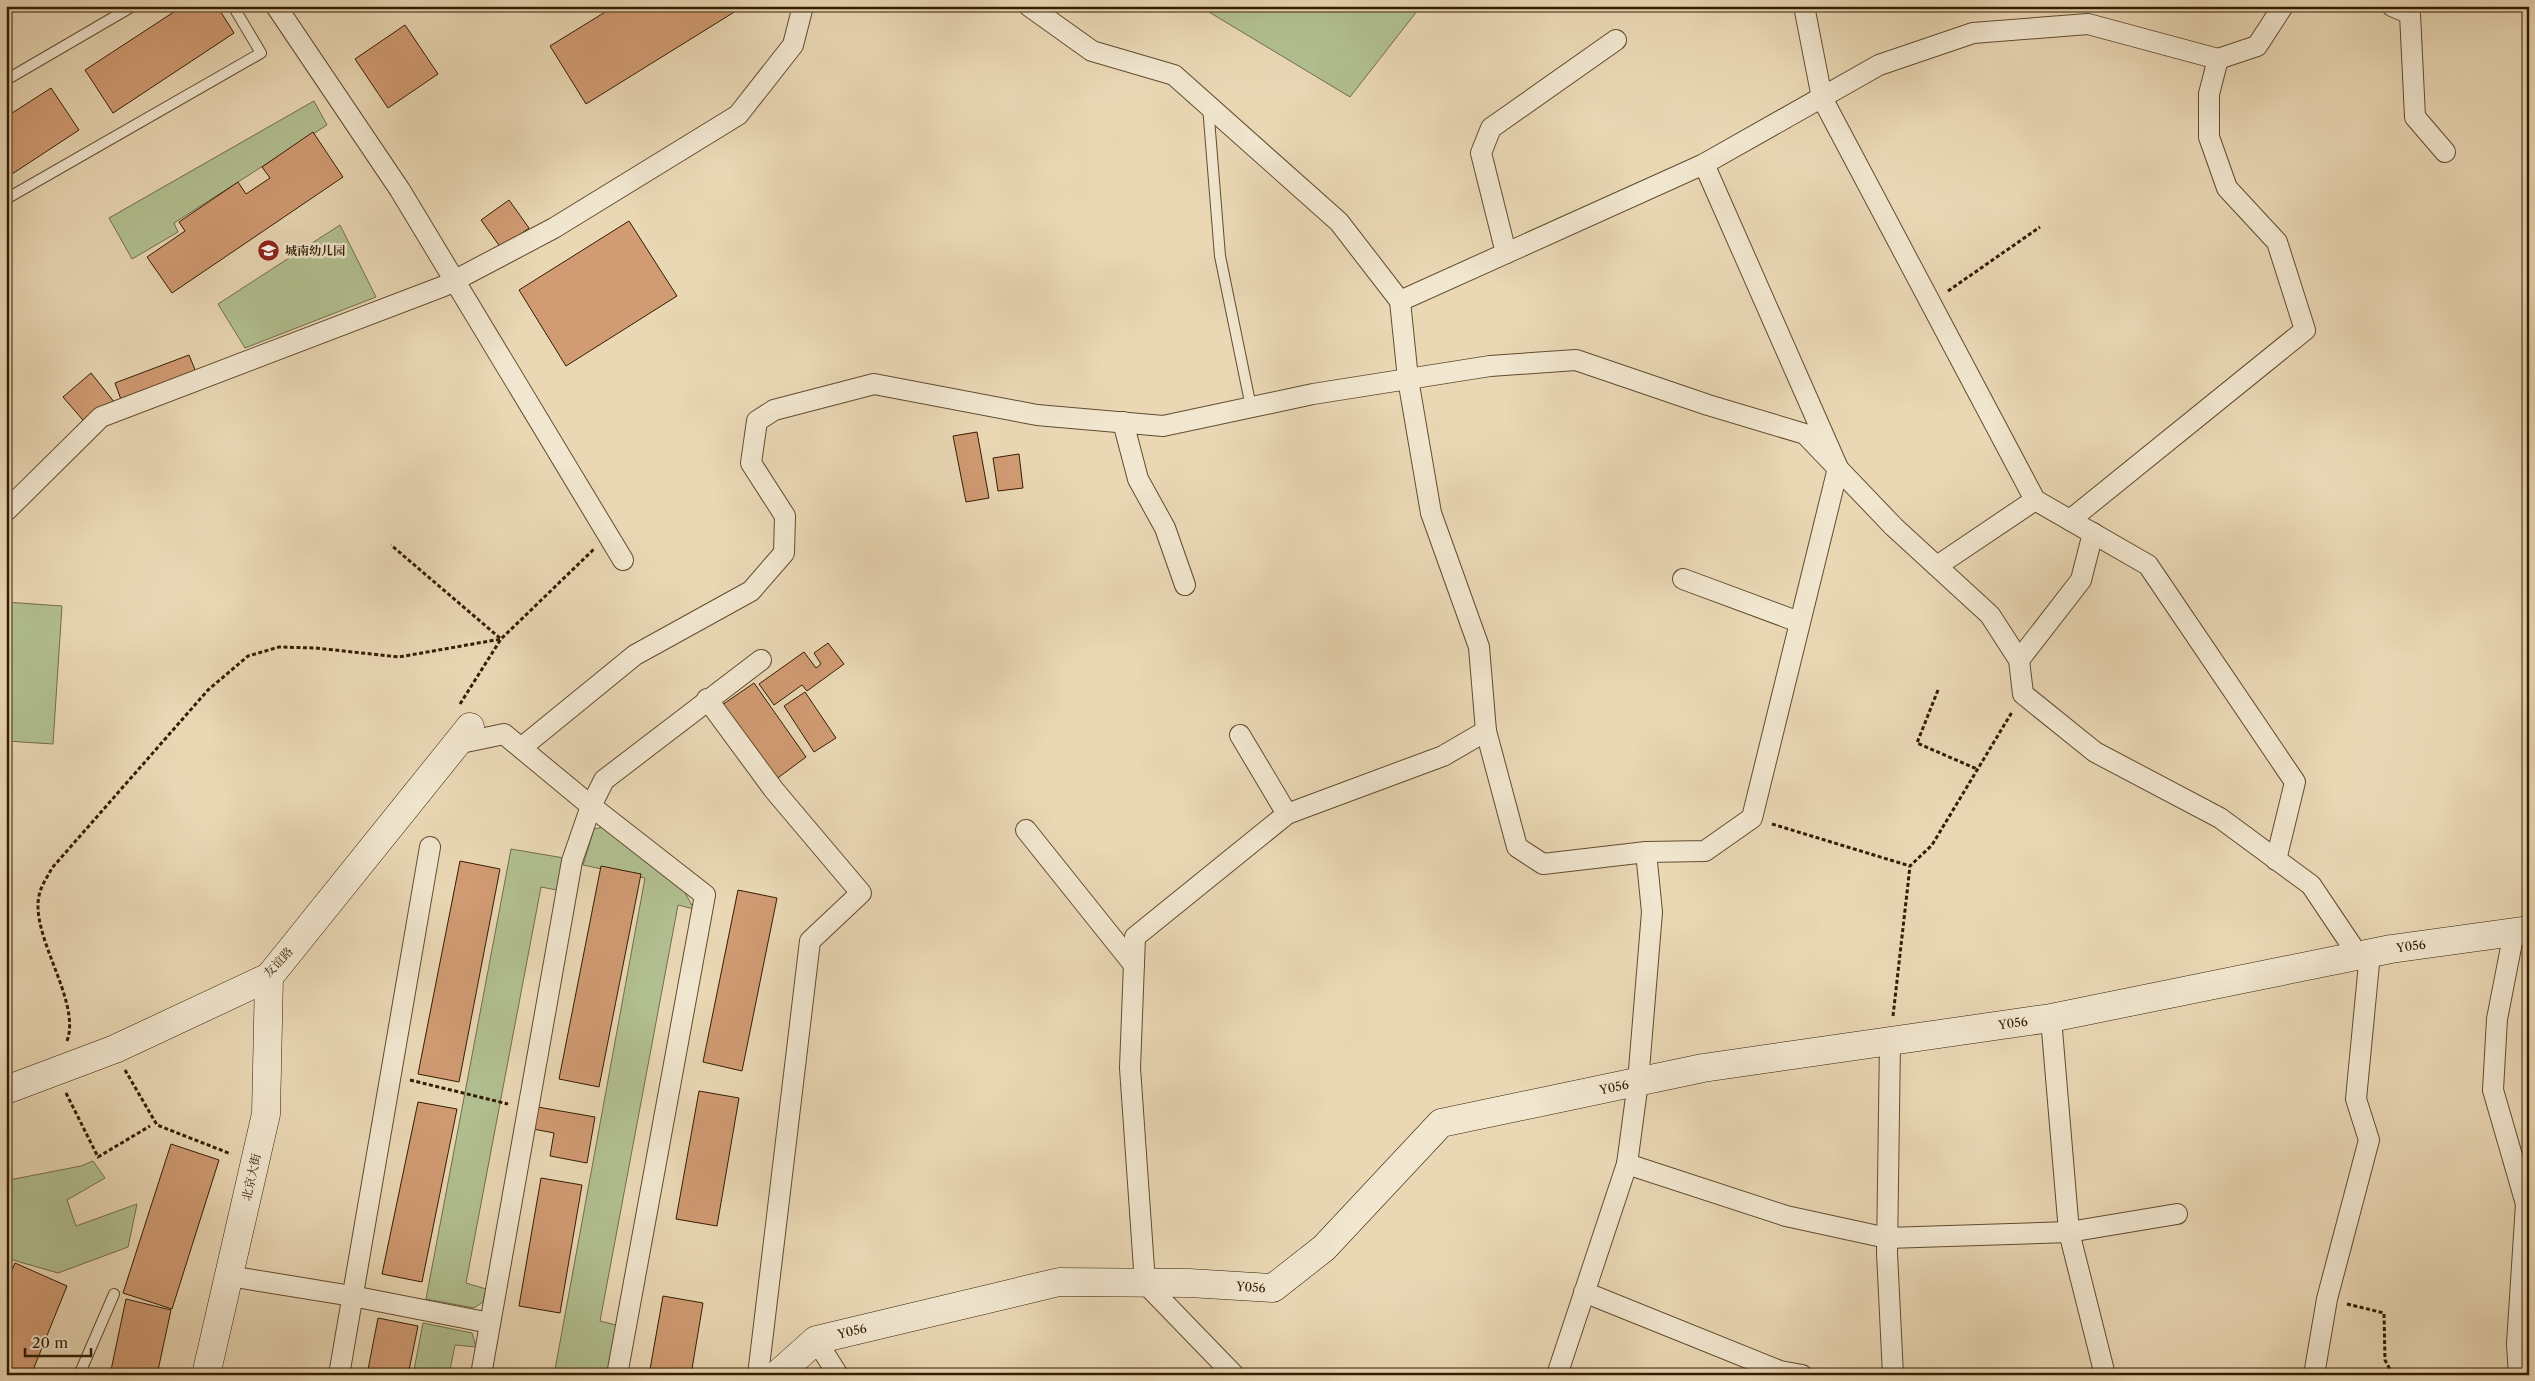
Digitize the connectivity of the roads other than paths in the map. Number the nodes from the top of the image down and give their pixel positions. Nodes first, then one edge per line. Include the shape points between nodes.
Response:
1 (133, 6) edge
2 (233, 6) edge
3 (276, 6) edge
4 (803, 6) edge
5 (1029, 6) edge
6 (1804, 6) edge
7 (2283, 6) edge
8 (2392, 6) edge
9 (1616, 40) dead end
10 (2218, 59) junction
11 (6, 80) edge
12 (1822, 98) junction
13 (1208, 105) junction
14 (2445, 152) dead end
15 (1704, 164) junction
16 (6, 199) edge
17 (1506, 253) junction
18 (454, 280) junction
19 (1400, 301) junction
20 (1408, 379) junction
21 (1252, 407) junction
22 (1123, 422) junction
23 (1838, 468) junction
24 (2035, 500) junction
25 (6, 511) edge
26 (2070, 520) junction
27 (2093, 533) junction
28 (623, 560) dead end
29 (1937, 566) junction
30 (1684, 578) dead end
31 (1185, 585) dead end
32 (1799, 622) junction
33 (761, 660) dead end
34 (2019, 660) junction
35 (708, 699) junction
36 (461, 727) joint
37 (1486, 731) junction
38 (1240, 735) dead end
39 (521, 748) junction
40 (591, 806) junction
41 (1287, 814) junction
42 (1026, 830) dead end
43 (430, 847) dead end
44 (1646, 852) junction
45 (2276, 860) junction
46 (2521, 931) edge
47 (2364, 954) junction
48 (1134, 965) junction
49 (269, 976) junction
50 (2051, 1018) junction
51 (1890, 1041) junction
52 (1638, 1082) junction
53 (6, 1090) edge
54 (1627, 1164) junction
55 (2527, 1205) edge
56 (2177, 1214) dead end
57 (2069, 1232) junction
58 (1887, 1238) junction
59 (229, 1276) junction
60 (1145, 1283) junction
61 (1584, 1292) junction
62 (114, 1294) dead end
63 (352, 1296) junction
64 (490, 1323) junction
65 (816, 1340) junction
66 (79, 1375) edge
67 (206, 1375) edge
68 (338, 1375) edge
69 (481, 1375) edge
70 (617, 1375) edge
71 (758, 1375) edge
72 (777, 1375) edge
73 (838, 1375) edge
74 (1234, 1375) edge
75 (1557, 1375) edge
76 (1802, 1375) edge
77 (1893, 1375) edge
78 (2105, 1375) edge
79 (2314, 1375) edge
80 (2519, 1375) edge

1 - 11 lane
2 - 16 lane via 261,53
3 - 18 street via 400,190
4 - 18 street via 793,45 738,115 554,228
5 - 13 street via 1092,51 1174,75
6 - 12 street
7 - 10 street via 2257,46
8 - 14 street via 2410,14 2415,117
9 - 17 street via 1491,128 1481,153
10 - 12 street via 2088,24 1973,33 1880,65
10 - 26 street via 2209,94 2209,137 2227,188 2277,242 2305,330
12 - 15 street
12 - 24 street
13 - 19 street via 1339,222
13 - 21 lane via 1220,256
15 - 17 street
15 - 23 street
17 - 19 street
18 - 25 street via 101,418
18 - 28 street
19 - 20 street
20 - 21 street
20 - 23 street via 1490,366 1576,360 1805,434
20 - 37 street via 1431,513 1479,647
21 - 22 street via 1163,426
22 - 31 street via 1138,479 1166,528
22 - 39 street via 1037,415 874,384 774,410 757,420 751,463 785,516 784,553 751,591 635,655
23 - 29 street via 1894,527
23 - 32 street
24 - 26 street
24 - 29 street
26 - 27 street
27 - 34 street via 2080,580
27 - 45 street via 2148,565 2294,782
29 - 34 street via 1990,615
30 - 32 street
32 - 44 street via 1752,818 1705,851
33 - 35 street
34 - 45 street via 2023,694 2095,752 2220,818
35 - 40 street via 604,780
35 - 71 street via 774,790 861,893 810,941
36 - 39 street via 504,734
36 - 49 street, 友谊路
37 - 41 street via 1443,756
37 - 44 street via 1517,847 1543,864
38 - 41 street
39 - 40 street
40 - 64 street via 572,861
40 - 70 street via 705,895
41 - 48 street via 1135,937
42 - 48 street
43 - 63 street
44 - 52 street via 1652,912
45 - 47 street via 2311,885
46 - 47 street, Y056 / Y056
46 - 55 street via 2497,1018 2493,1090
47 - 50 street, Y056 / Y056
47 - 79 street via 2356,1098 2369,1140 2327,1299
48 - 60 street via 1130,1068
49 - 53 street, 友谊路 via 115,1049
49 - 59 street, 北京大街 via 266,1114
50 - 51 street, Y056 / Y056
50 - 57 street
51 - 52 street, Y056 / Y056 via 1703,1068
51 - 58 street
52 - 54 street
52 - 60 street, Y056 / Y056 via 1441,1123 1324,1248 1273,1288
54 - 58 street via 1786,1216
54 - 61 street
55 - 80 street via 2517,1344
56 - 57 street
57 - 58 street
57 - 78 street
58 - 77 street
59 - 63 street
59 - 67 street, 北京大街
60 - 65 street, Y056 / Y056 via 1059,1282
60 - 74 street
61 - 75 street
61 - 76 street via 1780,1371
62 - 66 lane
63 - 64 street
63 - 68 street
64 - 69 street
65 - 72 street, Y056 / Y056
65 - 73 street

